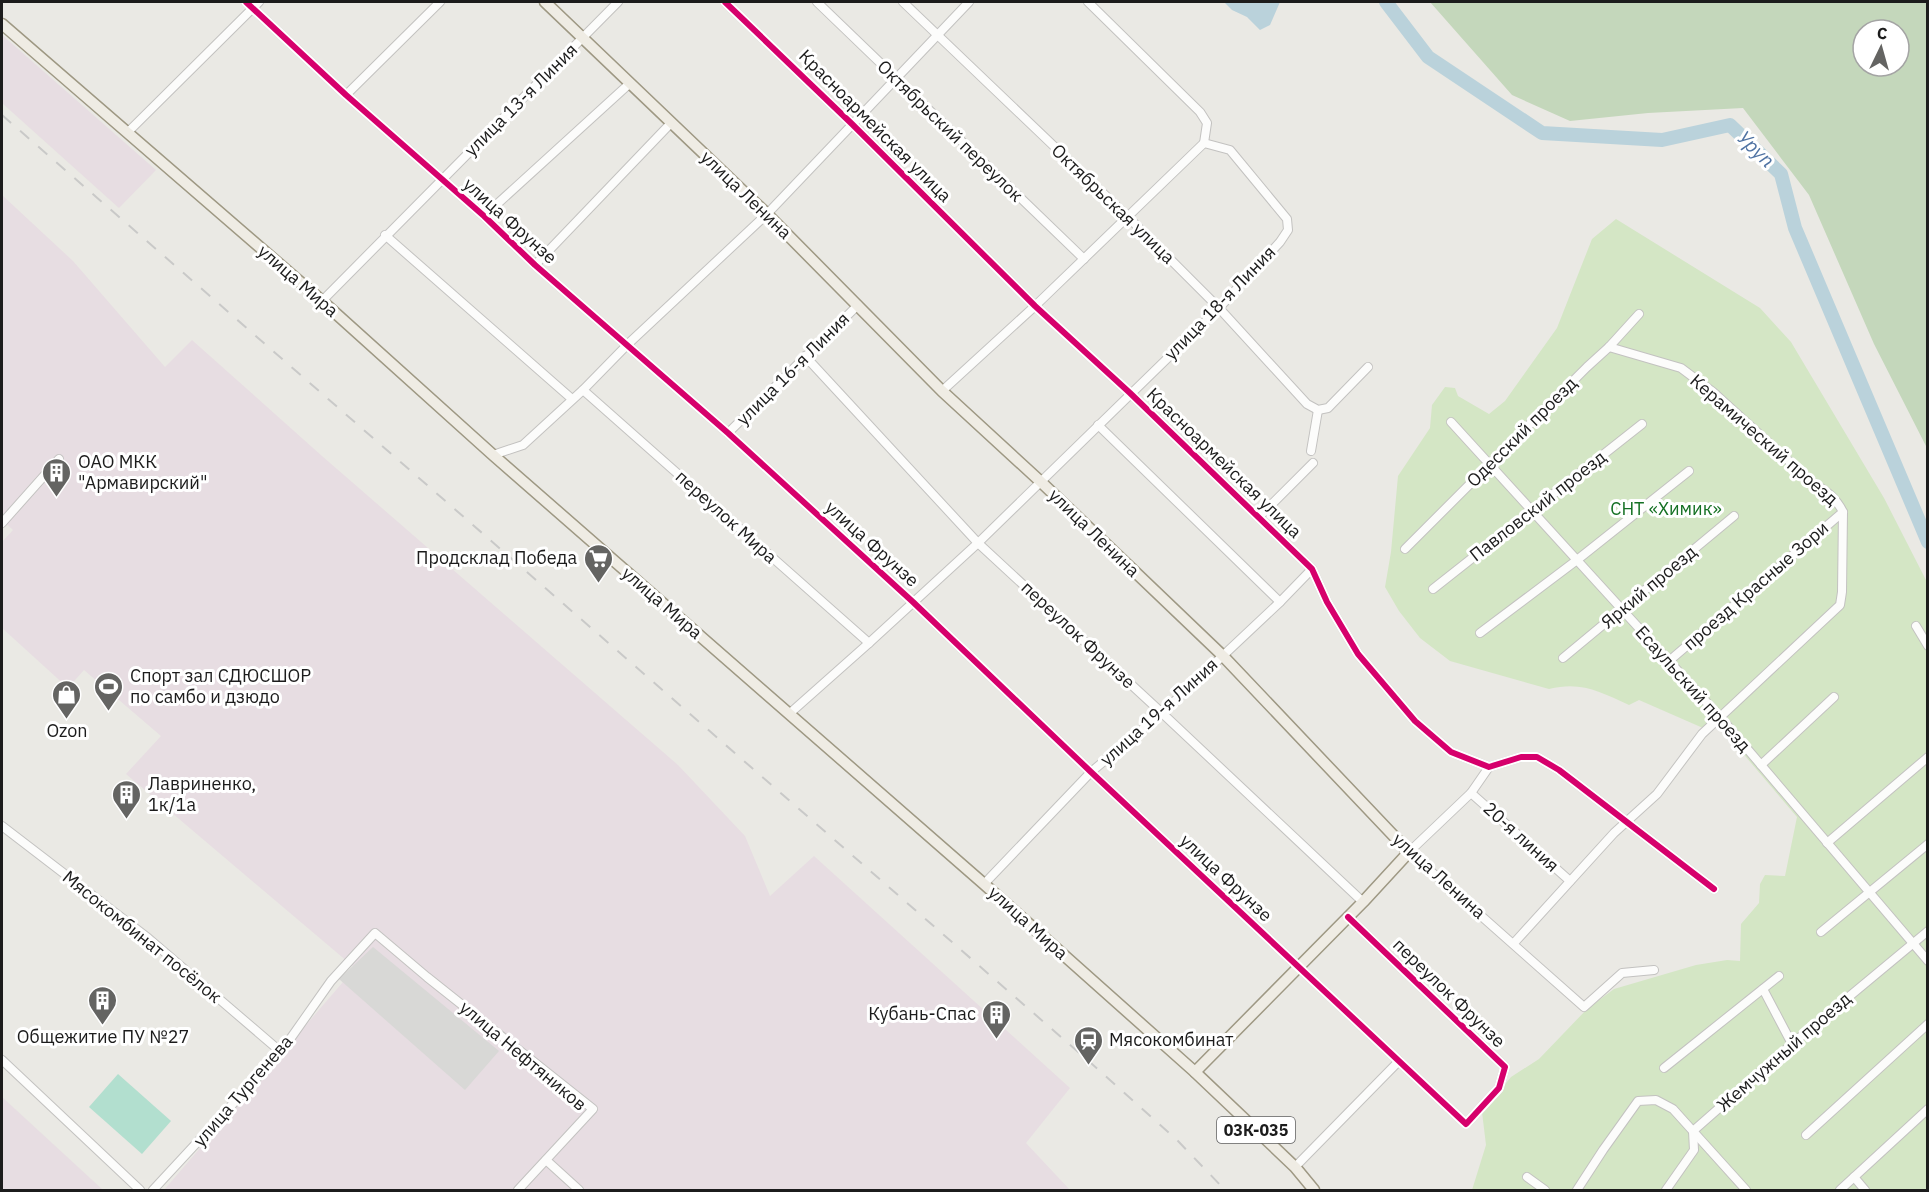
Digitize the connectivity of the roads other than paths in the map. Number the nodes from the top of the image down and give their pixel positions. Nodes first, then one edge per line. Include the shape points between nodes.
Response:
1 (246, 2) edge
2 (440, 2) edge
3 (544, 2) edge
4 (618, 2) edge
5 (725, 2) edge
6 (817, 2) edge
7 (903, 2) edge
8 (969, 2) edge
9 (1088, 2) edge
10 (256, 5) edge
11 (2, 24) edge
12 (937, 35) junction
13 (583, 38) junction
14 (895, 79) junction
15 (629, 84) junction
16 (346, 95) junction
17 (671, 123) junction
18 (852, 124) junction
19 (128, 132) junction
20 (1204, 143) junction
21 (441, 179) junction
22 (767, 214) junction
23 (484, 216) junction
24 (1127, 216) junction
25 (386, 235) junction
26 (1084, 259) junction
27 (535, 265) junction
28 (322, 301) junction
29 (858, 305) junction
30 (1035, 306) junction
31 (1219, 308) junction
32 (1639, 314) dead end
33 (628, 344) junction
34 (1609, 348) junction
35 (805, 356) junction
36 (1368, 367) dead end
37 (583, 390) junction
38 (942, 391) junction
39 (1130, 393) junction
40 (572, 399) junction
41 (1318, 410) junction
42 (1451, 422) dead end
43 (1642, 424) dead end
44 (1098, 425) junction
45 (728, 433) junction
46 (1311, 451) dead end
47 (493, 455) junction
48 (59, 459) dead end
49 (1313, 463) dead end
50 (1490, 465) junction
51 (1689, 471) dead end
52 (1041, 482) junction
53 (1530, 511) junction
54 (1843, 512) junction
55 (1734, 516) dead end
56 (1259, 517) junction
57 (2, 523) edge
58 (978, 543) junction
59 (1405, 549) dead end
60 (1577, 560) junction
61 (1312, 568) junction
62 (1433, 589) dead end
63 (913, 602) junction
64 (1280, 602) junction
65 (1622, 610) junction
66 (1916, 626) dead end
67 (1479, 633) dead end
68 (869, 644) junction
69 (1928, 645) edge
70 (1223, 656) junction
71 (1563, 658) dead end
72 (1669, 661) junction
73 (1834, 697) dead end
74 (1162, 713) junction
75 (789, 714) junction
76 (1721, 718) junction
77 (1928, 757) edge
78 (1761, 765) junction
79 (1489, 767) junction
80 (1091, 772) junction
81 (1471, 793) junction
82 (1627, 821) junction
83 (2, 826) edge
84 (1827, 843) junction
85 (1928, 844) edge
86 (1409, 852) junction
87 (1570, 881) junction
88 (984, 884) junction
89 (1714, 889) dead end
90 (1869, 893) junction
91 (1363, 902) junction
92 (1348, 917) junction
93 (1928, 931) edge
94 (1821, 932) dead end
95 (375, 933) joint
96 (1514, 943) junction
97 (1912, 943) junction
98 (1928, 961) edge
99 (1298, 967) junction
100 (1654, 970) dead end
101 (1779, 976) dead end
102 (1763, 989) junction
103 (1928, 1024) edge
104 (1792, 1044) junction
105 (281, 1052) junction
106 (2, 1060) edge
107 (1399, 1061) junction
108 (1664, 1068) dead end
109 (1195, 1072) junction
110 (1928, 1109) edge
111 (1466, 1124) joint
112 (1694, 1131) junction
113 (1806, 1135) dead end
114 (546, 1160) junction
115 (1295, 1167) junction
116 (1527, 1177) dead end
117 (1854, 1177) junction
118 (1741, 1189) edge
119 (1840, 1190) edge
120 (140, 1191) edge
121 (153, 1191) edge
122 (518, 1191) edge
123 (579, 1191) edge
124 (1314, 1191) edge
125 (1545, 1191) edge
126 (1577, 1191) edge
127 (1666, 1191) edge
128 (1865, 1191) edge

1 - 10 street, улица Фрунзе
2 - 16 street
3 - 13 main road, улица Ленина
4 - 13 street, улица 13-я Линия
5 - 18 street, Красноармейская улица
6 - 14 street, Октябрьский переулок
7 - 12 street, Октябрьская улица
8 - 12 street
9 - 20 street via 1200,112 1207,123
10 - 16 street, улица Фрунзе
10 - 19 street
11 - 19 main road, улица Мира
12 - 14 street
12 - 24 street, Октябрьская улица
13 - 15 main road, улица Ленина
13 - 21 street, улица 13-я Линия
14 - 18 street
14 - 26 street, Октябрьский переулок
15 - 17 main road, улица Ленина
15 - 23 street
16 - 21 street, улица Фрунзе
17 - 22 main road, улица Ленина
17 - 27 street
18 - 22 street
18 - 30 street, Красноармейская улица
19 - 28 main road, улица Мира
20 - 24 street
20 - 31 street, улица 18-я Линия via 1230,150 1287,219 1288,230 1280,242
21 - 23 street, улица Фрунзе
21 - 25 street, улица 13-я Линия
22 - 29 main road, улица Ленина
22 - 33 street
23 - 27 street, улица Фрунзе
24 - 26 street
24 - 31 street, Октябрьская улица
25 - 28 street, улица 13-я Линия
25 - 40 street
26 - 30 street
27 - 33 street, улица Фрунзе
28 - 47 main road, улица Мира
29 - 35 street, улица 16-я Линия
29 - 38 main road, улица Ленина
30 - 38 street
30 - 39 street, Красноармейская улица
31 - 39 street, улица 18-я Линия
31 - 41 street, Октябрьская улица via 1307,404
32 - 34 street, Одесский проезд
33 - 37 street
33 - 45 street, улица Фрунзе
34 - 50 street, Одесский проезд
34 - 54 street, Керамический проезд via 1682,368 1827,491
35 - 45 street, улица 16-я Линия
35 - 58 street, переулок Фрунзе
36 - 41 street via 1328,408
37 - 40 street
37 - 68 street, переулок Мира
38 - 52 main road, улица Ленина
39 - 44 street, улица 18-я Линия
39 - 56 street, Красноармейская улица
40 - 47 street via 523,445
41 - 46 street
42 - 50 street, Есаульский проезд
43 - 53 street, Павловский проезд
44 - 52 street, улица 18-я Линия
44 - 64 street
45 - 63 street, улица Фрунзе
47 - 75 main road, улица Мира
48 - 57 street
49 - 56 street, Красноармейская улица
50 - 53 street, Есаульский проезд
50 - 59 street, Одесский проезд
51 - 60 street
52 - 58 street, улица 18-я Линия
52 - 70 main road, улица Ленина
53 - 60 street, Есаульский проезд
53 - 62 street, Павловский проезд
54 - 72 street, проезд Красные Зори
54 - 76 street, Керамический проезд via 1840,605
55 - 65 street, Яркий проезд
56 - 61 street, Красноармейская улица
58 - 63 street, улица 18-я Линия
58 - 74 street, переулок Фрунзе
60 - 65 street, Есаульский проезд
60 - 67 street
61 - 64 street, улица 19-я Линия
61 - 79 street, Красноармейская улица via 1358,654 1415,721 1451,752
63 - 68 street, улица 18-я Линия
63 - 80 street, улица Фрунзе
64 - 70 street, улица 19-я Линия
65 - 71 street, Яркий проезд
65 - 72 street, Есаульский проезд
66 - 69 street
68 - 75 street, улица 18-я Линия
70 - 74 street, улица 19-я Линия
70 - 86 main road, улица Ленина
72 - 76 street, Есаульский проезд
73 - 78 street
74 - 80 street, улица 19-я Линия
74 - 91 street, переулок Фрунзе
75 - 88 main road, улица Мира
76 - 78 street, Есаульский проезд
76 - 82 street via 1702,734 1657,794
77 - 84 street
78 - 84 street, Есаульский проезд
79 - 81 street
79 - 82 street via 1521,757 1537,758 1578,783
80 - 88 street, улица 19-я Линия
80 - 99 street, улица Фрунзе
81 - 86 street
81 - 87 street, 20-я линия
82 - 87 street
82 - 89 street
83 - 105 street, Мясокомбинат посёлок via 148,938
84 - 90 street, Есаульский проезд
85 - 90 street
86 - 91 main road
86 - 96 street, улица Ленина
87 - 96 street
88 - 109 main road, улица Мира
90 - 94 street
90 - 97 street, Есаульский проезд
91 - 92 main road
92 - 99 main road
92 - 111 street, переулок Фрунзе via 1505,1067 1499,1088
93 - 97 street, Жемчужный проезд
95 - 105 street, улица Тургенева via 331,981
95 - 114 street, улица Нефтяников via 592,1108
96 - 100 street, улица Ленина via 1584,1007 1622,973
97 - 98 street, Есаульский проезд
97 - 104 street, Жемчужный проезд
99 - 107 street, улица Фрунзе
99 - 109 main road
101 - 102 street
102 - 104 street
102 - 108 street
103 - 113 street
104 - 112 street, Жемчужный проезд
105 - 121 street, улица Тургенева
106 - 120 street
107 - 111 street, улица Фрунзе
107 - 115 street
109 - 115 main road, улица Мира / 03К-035
110 - 117 street
112 - 118 street
112 - 126 street via 1673,1109 1656,1100 1638,1101
112 - 127 street via 1694,1150
114 - 122 street, улица Нефтяников
114 - 123 street
115 - 124 main road, улица Мира / 03К-035
116 - 125 street
117 - 119 street
117 - 128 street

